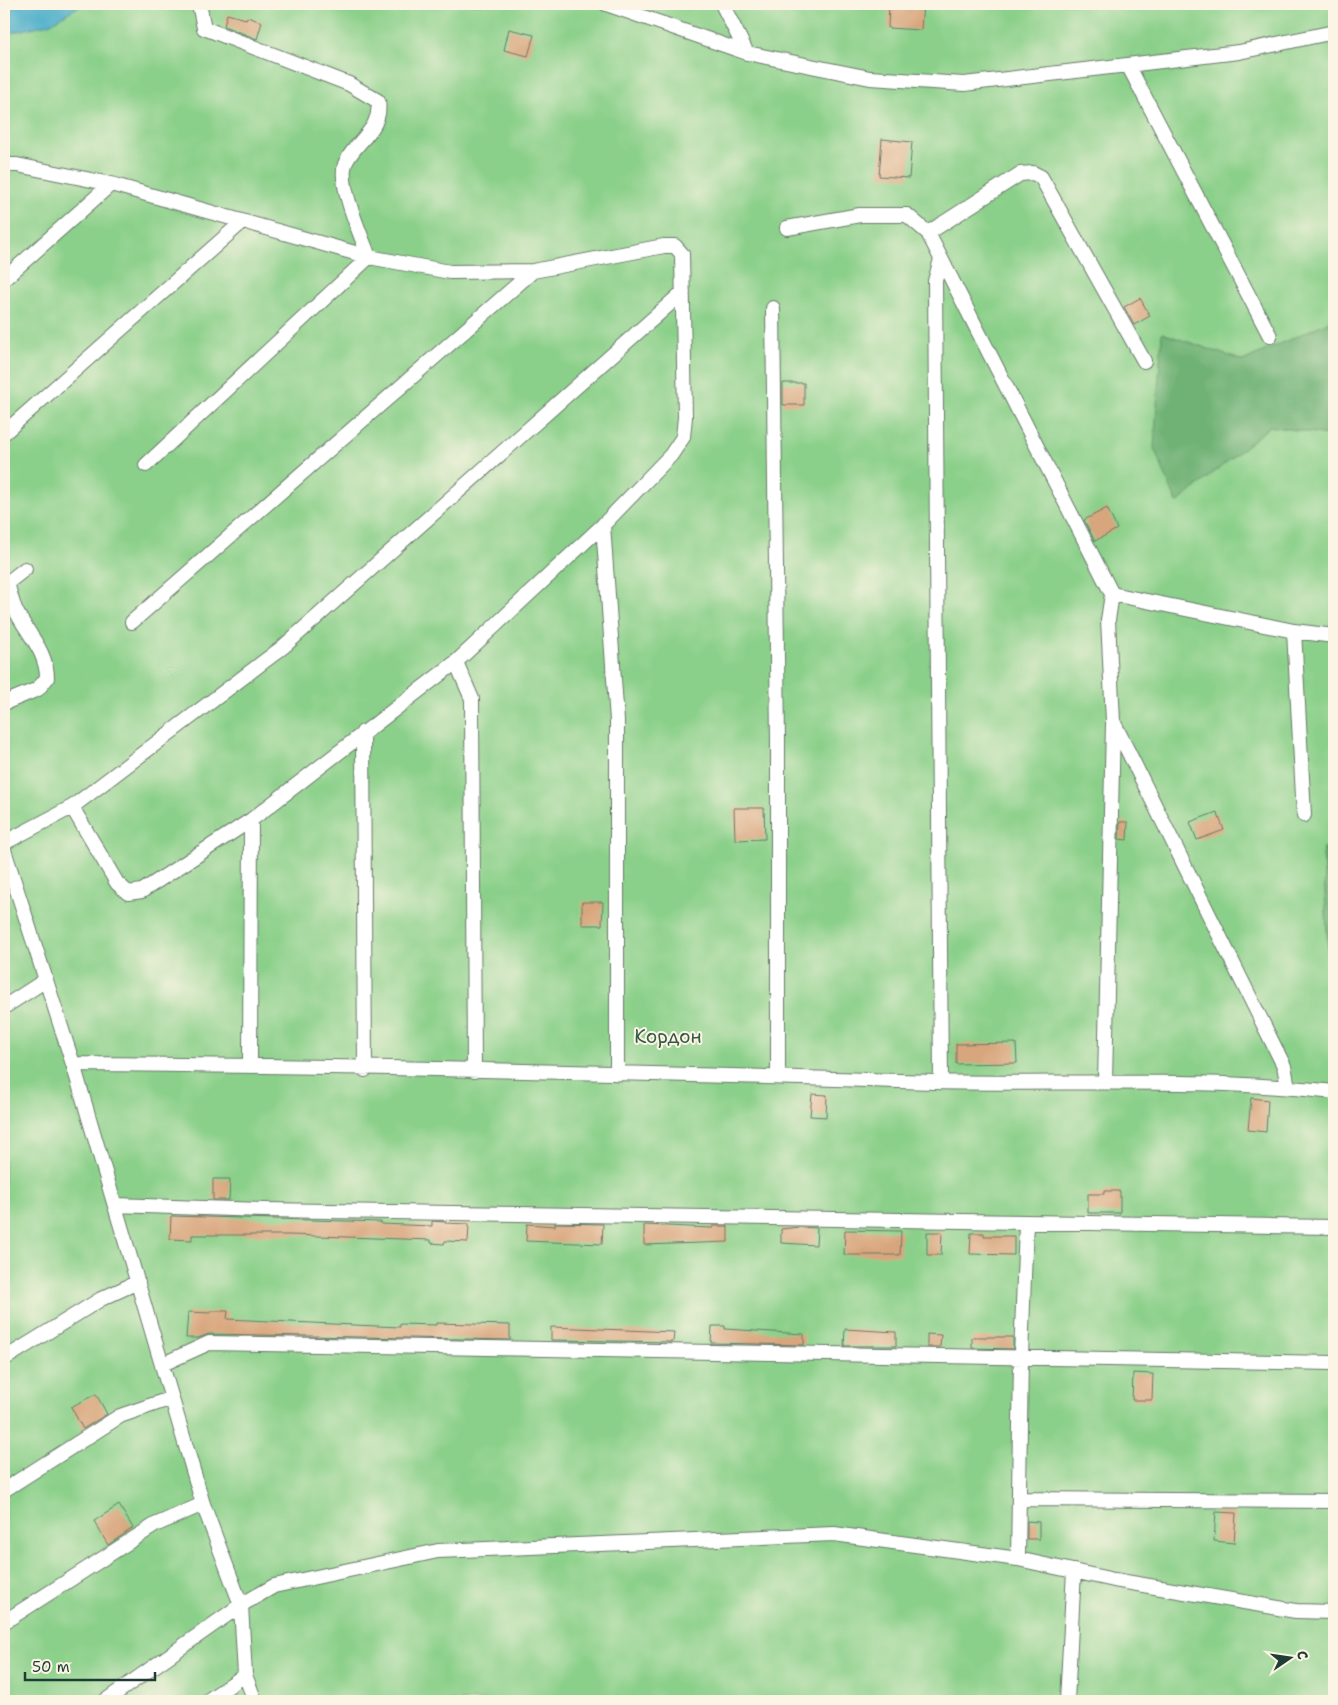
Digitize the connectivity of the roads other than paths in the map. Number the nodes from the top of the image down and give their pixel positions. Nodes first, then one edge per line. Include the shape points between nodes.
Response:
1 (199, 4) edge
2 (606, 4) edge
3 (722, 4) edge
4 (1334, 32) edge
5 (747, 53) junction
6 (1128, 65) junction
7 (4, 165) edge
8 (112, 184) junction
9 (242, 222) junction
10 (787, 228) dead end
11 (928, 233) junction
12 (369, 257) junction
13 (941, 259) junction
14 (533, 271) junction
15 (4, 279) edge
16 (683, 292) junction
17 (773, 308) dead end
18 (1270, 336) dead end
19 (1144, 361) dead end
20 (4, 433) edge
21 (146, 465) dead end
22 (603, 525) junction
23 (25, 569) dead end
24 (1112, 594) junction
25 (132, 622) dead end
26 (1294, 631) junction
27 (1334, 636) edge
28 (456, 662) junction
29 (4, 703) edge
30 (1113, 721) junction
31 (363, 732) junction
32 (72, 807) junction
33 (1304, 815) dead end
34 (252, 820) junction
35 (4, 844) edge
36 (4, 850) edge
37 (46, 980) junction
38 (4, 1007) edge
39 (73, 1064) junction
40 (250, 1066) junction
41 (365, 1070) junction
42 (474, 1071) junction
43 (617, 1074) junction
44 (778, 1077) junction
45 (941, 1082) junction
46 (1105, 1082) junction
47 (1288, 1087) junction
48 (1334, 1092) edge
49 (115, 1205) junction
50 (1026, 1223) junction
51 (1334, 1227) edge
52 (138, 1282) junction
53 (1021, 1358) junction
54 (4, 1359) edge
55 (1334, 1362) edge
56 (163, 1364) junction
57 (172, 1398) junction
58 (4, 1490) edge
59 (1020, 1499) junction
60 (1334, 1501) edge
61 (203, 1504) junction
62 (1018, 1559) junction
63 (1074, 1571) junction
64 (241, 1604) junction
65 (1334, 1612) edge
66 (4, 1622) edge
67 (245, 1674) junction
68 (105, 1701) edge
69 (207, 1701) edge
70 (255, 1701) edge
71 (1068, 1701) edge

1 - 12 street via 204,28 349,84 378,101 380,111 375,123 345,164 344,185
2 - 5 street
3 - 5 street
4 - 6 street via 1239,52
5 - 6 street via 870,78 964,84
6 - 18 street
7 - 8 street
8 - 9 street
8 - 15 street
9 - 12 street
9 - 20 street
10 - 11 street via 860,215 908,215
11 - 13 street
11 - 19 street via 1020,174 1033,173 1041,177
12 - 14 street via 450,272
12 - 21 street
13 - 24 street
13 - 45 street via 935,281
14 - 16 street via 674,246 682,254
14 - 25 street
16 - 22 street via 683,437 671,455
16 - 32 street via 283,647
17 - 44 street
22 - 28 street
22 - 43 street via 617,721
23 - 29 street via 7,583 16,612 30,631 47,666 47,678 38,689
24 - 26 street
24 - 30 street via 1108,620
26 - 27 street
26 - 33 street
28 - 31 street
28 - 42 street via 472,700
30 - 46 street
30 - 47 street via 1284,1066
31 - 34 street
31 - 41 street
32 - 34 street via 117,883 128,893 142,891
32 - 35 street
34 - 40 street
36 - 37 street
37 - 38 street
37 - 39 street
39 - 40 street
39 - 49 street
40 - 41 street
41 - 42 street
42 - 43 street
43 - 44 street
44 - 45 street
45 - 46 street
46 - 47 street
47 - 48 street
49 - 50 street
49 - 52 street
50 - 51 street
50 - 53 street
52 - 54 street via 101,1298
52 - 56 street
53 - 55 street
53 - 56 street via 209,1343
53 - 59 street
56 - 57 street
57 - 58 street via 120,1416
57 - 61 street
59 - 60 street
59 - 62 street
61 - 64 street
61 - 66 street via 155,1525
62 - 63 street
62 - 64 street via 834,1534 438,1551 274,1586
63 - 65 street via 1296,1611
63 - 71 street
64 - 67 street
64 - 68 street
67 - 69 street
67 - 70 street

